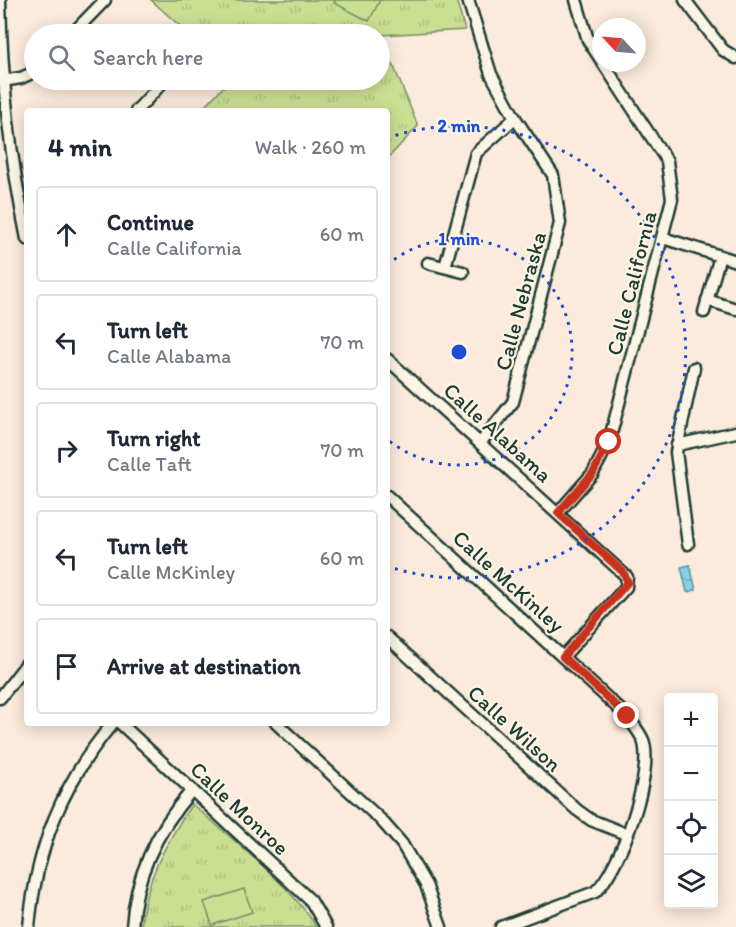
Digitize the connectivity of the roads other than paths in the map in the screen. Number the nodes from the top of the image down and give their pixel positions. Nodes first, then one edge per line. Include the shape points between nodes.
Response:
1 (0, 0) edge
2 (105, 0) edge
3 (468, 0) edge
4 (576, 0) edge
5 (685, 0) edge
6 (82, 24) edge
7 (592, 46) edge
8 (736, 58) edge
9 (609, 72) edge
10 (24, 77) edge
11 (2, 81) junction
12 (156, 90) edge
13 (139, 108) edge
14 (515, 118) junction
15 (24, 208) edge
16 (663, 238) junction
17 (720, 256) junction
18 (736, 261) edge
19 (428, 263) dead end
20 (445, 267) junction
21 (463, 272) dead end
22 (707, 300) junction
23 (736, 309) edge
24 (704, 312) dead end
25 (390, 361) edge
26 (694, 368) dead end
27 (736, 432) edge
28 (481, 442) junction
29 (677, 446) junction
30 (390, 499) edge
31 (558, 513) junction
32 (688, 544) dead end
33 (390, 640) edge
34 (563, 657) junction
35 (24, 667) edge
36 (0, 698) edge
37 (111, 726) edge
38 (123, 726) edge
39 (279, 726) edge
40 (192, 790) junction
41 (626, 834) junction
42 (29, 927) edge
43 (132, 927) edge
44 (326, 927) edge
45 (441, 927) edge
46 (501, 927) edge

1 - 11 street
2 - 6 street
3 - 14 street, Calle Nebraska via 491,74
4 - 7 street, Calle California
5 - 8 street via 723,50
9 - 16 street, Calle California via 667,161 672,199
10 - 11 street
11 - 15 street via 8,141
12 - 13 street
14 - 20 street via 476,153
14 - 28 street, Calle Nebraska via 553,175 560,223 513,402
16 - 17 street
16 - 31 street, Calle California via 609,442 593,473
17 - 18 street
17 - 22 street
19 - 20 street
20 - 21 street
22 - 23 street
22 - 24 street
25 - 28 street, Calle Alabama
26 - 29 street
27 - 29 street
28 - 31 street, Calle Alabama
29 - 32 street
30 - 34 street, Calle McKinley
31 - 34 street, Calle Alabama via 623,572 626,587
33 - 41 street, Calle Wilson via 570,804 591,820
34 - 41 street, Calle McKinley via 627,716 643,741 645,773
35 - 36 street
37 - 42 street via 81,765 54,814 38,867
38 - 40 street, Calle Monroe
39 - 45 street via 402,844 426,885
40 - 43 street via 170,818 146,860
40 - 44 street, Calle Monroe via 311,901
41 - 46 street, Calle McKinley via 614,866 595,892

